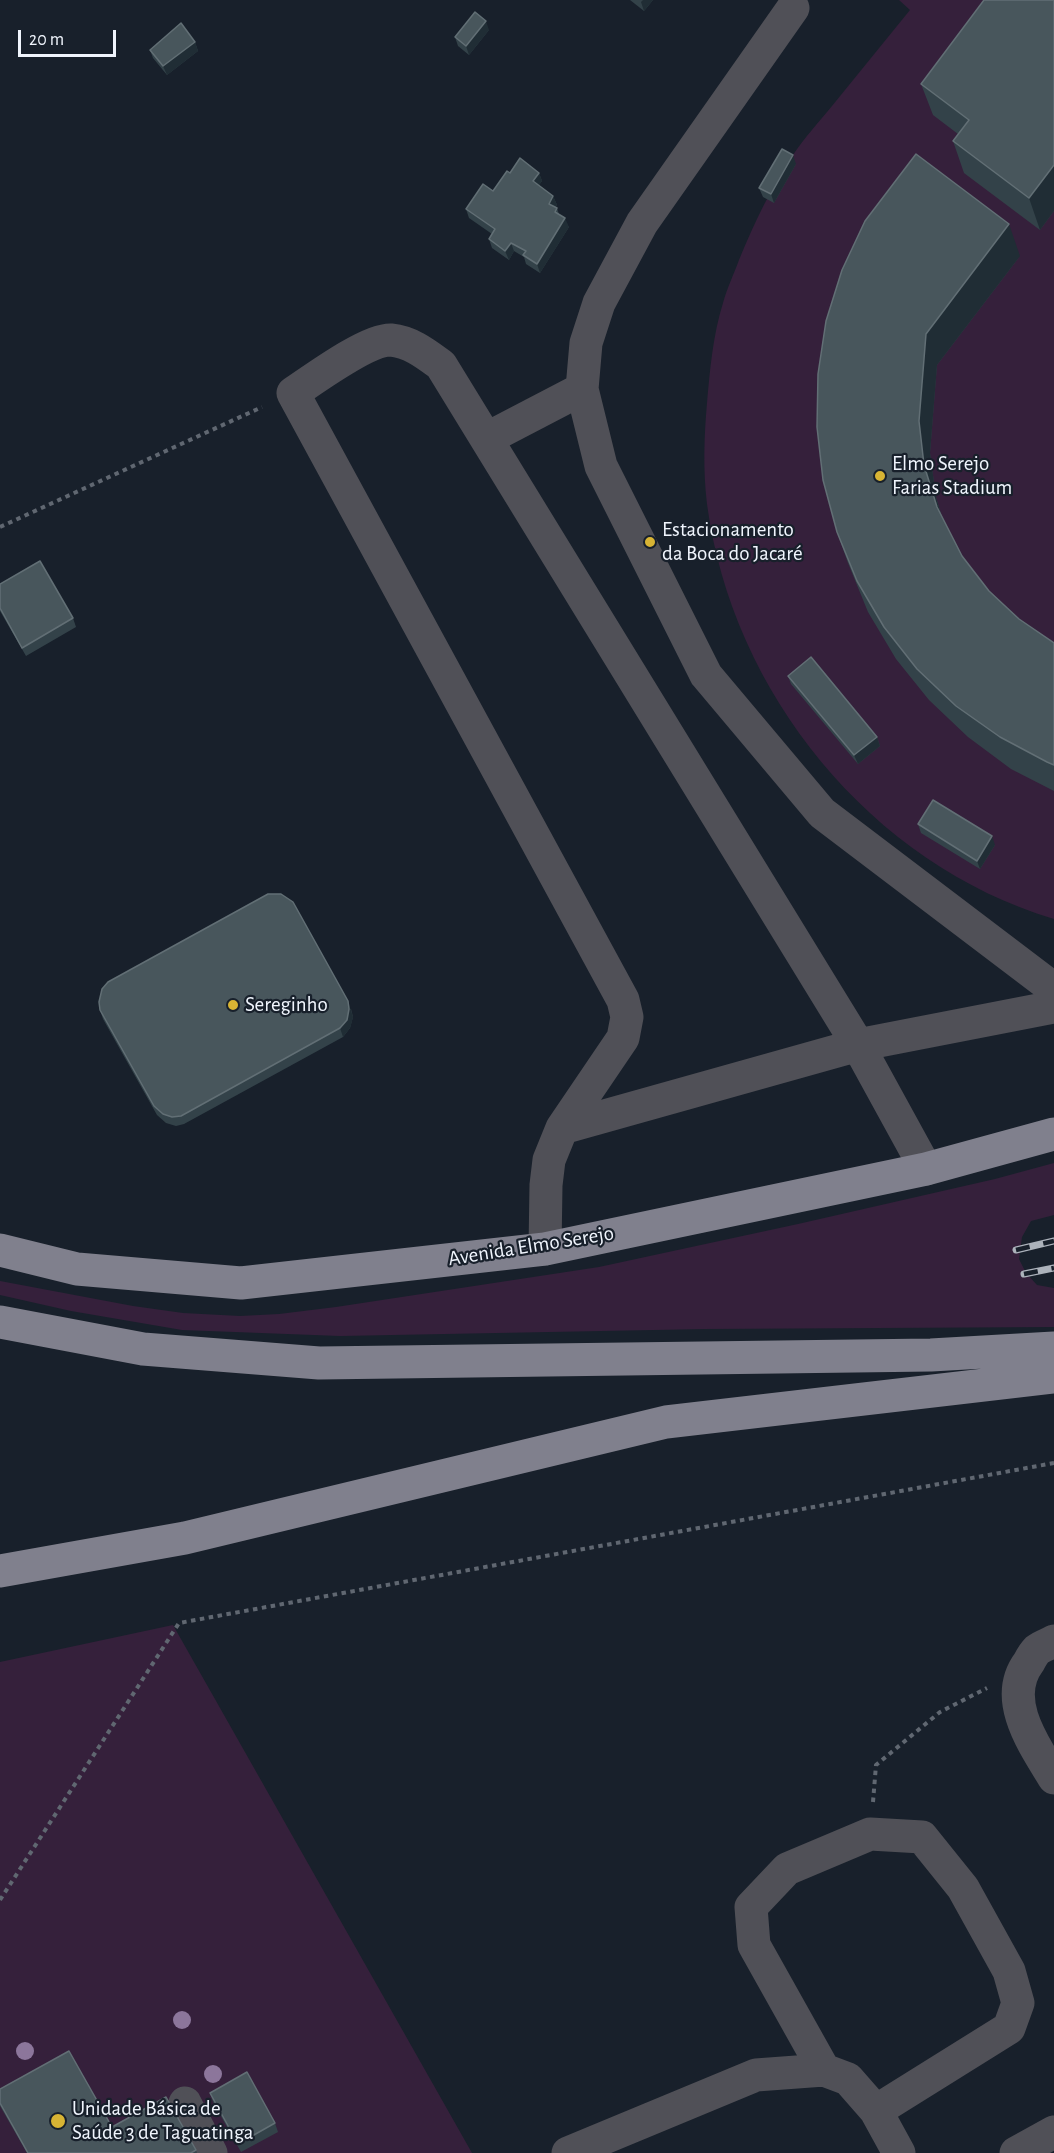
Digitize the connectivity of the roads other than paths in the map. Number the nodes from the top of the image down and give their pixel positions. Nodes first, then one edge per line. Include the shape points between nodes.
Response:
1 (793, 8) dead end
2 (582, 389) junction
3 (488, 438) junction
4 (1054, 989) edge
5 (1054, 1007) edge
6 (858, 1045) junction
7 (562, 1128) junction
8 (1054, 1134) edge
9 (926, 1169) junction
10 (545, 1249) junction
11 (0, 1250) edge
12 (0, 1322) edge
13 (1054, 1348) edge
14 (1054, 1377) edge
15 (0, 1571) edge
16 (1054, 1641) edge
17 (1054, 1778) edge
18 (824, 2070) junction
19 (185, 2103) dead end
20 (876, 2111) junction
21 (1054, 2132) edge
22 (594, 2147) edge
23 (211, 2153) edge
24 (568, 2153) edge
25 (899, 2153) edge
26 (1016, 2153) edge

1 - 2 lane via 642,223 599,303 586,343
2 - 3 lane
2 - 4 lane via 601,466 706,675 822,813
3 - 6 lane
3 - 7 lane via 441,365 418,348 390,340 363,349 293,393 623,1000 627,1017 623,1038
5 - 6 lane
6 - 7 lane
6 - 9 lane
7 - 10 lane via 549,1160
8 - 9 main road, Avenida Elmo Serejo
9 - 10 main road, Avenida Elmo Serejo
10 - 11 main road, Avenida Elmo Serejo via 241,1283 77,1269
12 - 13 main road via 143,1349 319,1364 931,1355
14 - 15 main road via 666,1422 185,1538
16 - 17 lane via 1037,1650 1019,1682 1019,1704 1027,1732
18 - 20 lane via 848,2079
18 - 20 lane via 754,1945 751,1907 787,1869 870,1834 922,1837 963,1888 1009,1971 1018,2003 1008,2028
18 - 22 lane via 756,2075
19 - 23 lane
20 - 25 lane
21 - 26 lane
22 - 24 lane

